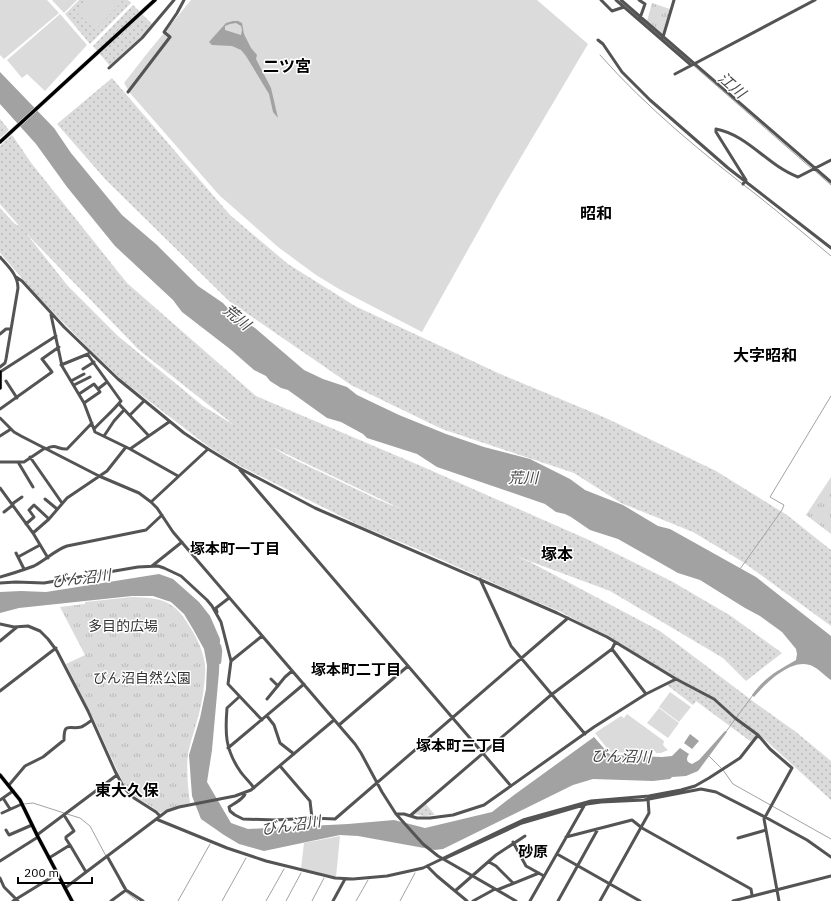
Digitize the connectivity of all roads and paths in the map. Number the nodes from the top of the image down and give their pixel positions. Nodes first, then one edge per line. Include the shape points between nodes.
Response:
1 (155, 0) edge
2 (174, 0) edge
3 (184, 0) edge
4 (601, 0) edge
5 (616, 0) edge
6 (621, 0) edge
7 (639, 0) edge
8 (674, 0) edge
9 (804, 0) edge
10 (815, 0) edge
11 (646, 2) edge
12 (806, 5) junction
13 (624, 7) junction
14 (640, 18) junction
15 (662, 37) junction
16 (598, 40) dead end
17 (692, 65) junction
18 (109, 68) dead end
19 (675, 74) dead end
20 (128, 92) dead end
21 (0, 142) edge
22 (831, 160) edge
23 (814, 170) junction
24 (831, 182) edge
25 (744, 183) junction
26 (831, 248) edge
27 (0, 257) edge
28 (16, 276) junction
29 (51, 313) junction
30 (11, 329) junction
31 (0, 334) edge
32 (56, 336) junction
33 (59, 347) junction
34 (89, 354) junction
35 (97, 360) junction
36 (93, 363) junction
37 (61, 364) junction
38 (0, 367) edge
39 (83, 369) dead end
40 (0, 372) edge
41 (84, 374) dead end
42 (90, 376) dead end
43 (6, 381) dead end
44 (71, 381) junction
45 (107, 382) junction
46 (74, 385) junction
47 (0, 388) edge
48 (98, 389) junction
49 (79, 394) junction
50 (17, 398) junction
51 (144, 401) junction
52 (84, 403) junction
53 (119, 404) junction
54 (0, 408) edge
55 (124, 410) junction
56 (130, 415) junction
57 (0, 418) edge
58 (92, 422) junction
59 (169, 422) junction
60 (11, 429) junction
61 (94, 429) junction
62 (0, 436) edge
63 (104, 436) junction
64 (149, 436) junction
65 (126, 447) junction
66 (46, 448) junction
67 (130, 449) junction
68 (208, 449) junction
69 (30, 457) junction
70 (0, 462) edge
71 (18, 462) junction
72 (239, 468) junction
73 (99, 476) junction
74 (178, 476) junction
75 (33, 487) dead end
76 (0, 488) edge
77 (22, 497) dead end
78 (45, 499) dead end
79 (151, 502) junction
80 (62, 503) junction
81 (13, 505) junction
82 (57, 509) junction
83 (4, 512) dead end
84 (162, 515) junction
85 (49, 519) junction
86 (26, 524) junction
87 (33, 533) junction
88 (182, 542) junction
89 (40, 545) junction
90 (16, 553) dead end
91 (18, 557) junction
92 (48, 558) junction
93 (152, 566) junction
94 (24, 569) junction
95 (0, 577) edge
96 (480, 579) junction
97 (0, 583) edge
98 (229, 598) junction
99 (217, 613) junction
100 (568, 618) junction
101 (0, 624) edge
102 (17, 627) junction
103 (262, 636) junction
104 (0, 641) edge
105 (615, 643) junction
106 (56, 648) junction
107 (612, 649) junction
108 (521, 659) junction
109 (231, 661) junction
110 (408, 666) junction
111 (292, 671) junction
112 (271, 679) dead end
113 (676, 679) junction
114 (304, 684) junction
115 (278, 686) junction
116 (0, 691) edge
117 (646, 694) junction
118 (551, 695) junction
119 (239, 697) junction
120 (268, 699) dead end
121 (267, 716) junction
122 (452, 718) junction
123 (92, 720) junction
124 (262, 720) junction
125 (334, 720) junction
126 (339, 725) junction
127 (585, 734) junction
128 (758, 735) junction
129 (228, 748) junction
130 (294, 754) junction
131 (483, 754) junction
132 (280, 766) junction
133 (0, 775) edge
134 (117, 775) junction
135 (377, 783) junction
136 (8, 784) junction
137 (511, 786) junction
138 (254, 788) junction
139 (14, 791) junction
140 (246, 792) junction
141 (1, 799) edge
142 (648, 799) junction
143 (22, 804) junction
144 (584, 806) junction
145 (10, 809) junction
146 (2, 813) dead end
147 (396, 814) junction
148 (64, 815) junction
149 (411, 815) junction
150 (160, 816) junction
151 (765, 817) junction
152 (312, 818) junction
153 (156, 819) junction
154 (32, 825) junction
155 (642, 828) junction
156 (598, 829) junction
157 (6, 830) dead end
158 (766, 830) junction
159 (37, 836) junction
160 (525, 836) dead end
161 (566, 838) junction
162 (738, 838) dead end
163 (513, 842) junction
164 (70, 845) junction
165 (557, 854) junction
166 (108, 856) junction
167 (831, 857) edge
168 (49, 858) junction
169 (443, 859) junction
170 (0, 860) edge
171 (489, 862) junction
172 (427, 866) junction
173 (577, 866) junction
174 (86, 872) junction
175 (539, 873) junction
176 (57, 874) junction
177 (473, 876) junction
178 (544, 876) junction
179 (831, 876) edge
180 (0, 878) edge
181 (345, 878) junction
182 (513, 883) junction
183 (610, 884) junction
184 (65, 888) junction
185 (777, 889) junction
186 (126, 890) junction
187 (496, 890) junction
188 (455, 891) junction
189 (752, 895) junction
190 (15, 900) edge
191 (72, 901) edge
192 (111, 901) edge
193 (143, 901) edge
194 (333, 901) edge
195 (467, 901) edge
196 (473, 901) edge
197 (516, 901) edge
198 (530, 901) edge
199 (558, 901) edge
200 (600, 901) edge
201 (640, 901) edge
202 (733, 901) edge
203 (779, 901) edge

1 - 21 main road
2 - 18 street via 142,38
3 - 20 street via 164,32 170,37
4 - 13 street via 612,10
5 - 13 street
6 - 14 street
7 - 11 street
8 - 15 street
9 - 12 street
10 - 12 street
11 - 14 street
12 - 17 street
13 - 14 street
14 - 15 street
14 - 17 street
15 - 17 street
16 - 25 street via 622,72 650,100
17 - 19 street
17 - 23 street
22 - 23 street
23 - 24 street
23 - 25 street via 796,176 736,136 716,129 746,180
25 - 26 street
27 - 28 street
28 - 29 street
28 - 30 street via 18,288
29 - 32 street
29 - 34 street
30 - 31 street via 6,329
30 - 38 street via 5,363
32 - 33 street
32 - 40 street
33 - 37 street
33 - 50 street via 42,359 52,372
34 - 35 street
34 - 36 street
34 - 37 street
35 - 36 street
35 - 51 street
36 - 39 street
36 - 45 street
37 - 44 street
40 - 47 main road
41 - 44 street
42 - 46 street
43 - 50 street
44 - 46 street
45 - 48 street
45 - 53 street via 121,401
46 - 49 street
48 - 49 street via 94,384
48 - 52 street via 100,392
49 - 52 street
50 - 54 street
51 - 56 street
51 - 59 street
52 - 58 street
53 - 55 street
53 - 61 street
55 - 56 street
55 - 63 street
56 - 64 street
57 - 60 street
58 - 61 street
58 - 66 street via 67,449 52,446
59 - 64 street
59 - 68 street
60 - 62 street
60 - 66 street
61 - 63 street
63 - 65 street
64 - 67 street
65 - 67 street
65 - 73 street via 107,471
66 - 69 street
66 - 73 street
67 - 74 street
68 - 72 street
68 - 74 street
69 - 71 street via 24,462
69 - 80 street
70 - 71 street
71 - 75 street
72 - 96 street via 340,519
72 - 110 street
73 - 79 street via 139,493
73 - 80 street
74 - 79 street
76 - 81 street
77 - 81 street
78 - 82 street
79 - 84 street
80 - 82 street
81 - 83 street
81 - 86 street
82 - 85 street
84 - 88 street
84 - 92 street via 146,530 73,544 59,549
85 - 86 street via 34,505 29,510 34,517
85 - 87 street
86 - 87 street
87 - 89 street
88 - 93 street
88 - 98 street
89 - 91 street
89 - 92 street
90 - 91 street
91 - 94 street
92 - 94 street
93 - 97 street via 44,584
93 - 99 street via 164,568 181,576 208,600
94 - 95 street
96 - 100 street
96 - 108 street via 511,646
98 - 99 street via 216,608
98 - 103 street
99 - 109 street
100 - 105 street
100 - 108 street
101 - 102 street
102 - 104 street
102 - 106 street via 25,625 43,633
103 - 109 street
103 - 111 street
105 - 107 street
105 - 113 street
106 - 116 street
106 - 123 street
107 - 117 street
107 - 118 street
108 - 118 street
108 - 122 street
109 - 119 street via 228,684
110 - 122 street
110 - 126 street
111 - 114 street
111 - 115 street
112 - 115 street
113 - 117 street
113 - 128 street via 714,699
114 - 121 street
114 - 125 street
115 - 120 street
117 - 127 street
118 - 127 street
118 - 131 street
119 - 124 street
119 - 129 street via 228,708
121 - 124 street
121 - 130 street via 274,725 280,743
122 - 131 street
122 - 135 street
123 - 134 street
123 - 136 street via 80,727 66,728 64,740 25,766
124 - 129 street
125 - 126 street
125 - 130 street
126 - 135 street via 359,750
127 - 137 street
128 - 151 street via 792,768
128 - 169 street via 740,758 695,786 649,796 585,802 520,821
129 - 138 street via 240,771
130 - 132 street
131 - 137 street
131 - 149 street
132 - 138 street
132 - 152 street via 310,801
133 - 136 main road
134 - 148 street
134 - 150 street via 131,796
135 - 147 street
135 - 152 street via 335,819
136 - 139 main road
137 - 149 street via 484,805 466,811 444,817 417,818
138 - 140 street
139 - 141 street
139 - 143 main road
140 - 150 street via 173,809
140 - 152 street via 229,807 232,813 240,818
141 - 145 street
142 - 144 street via 601,802
142 - 151 street via 707,790
142 - 155 street via 649,813
143 - 145 street
143 - 154 main road
144 - 161 street
144 - 169 street via 522,823
145 - 146 street
147 - 149 street
147 - 169 street via 417,839
148 - 159 street
148 - 164 street via 74,831 66,836
150 - 153 street
151 - 158 street
151 - 167 street via 807,840
153 - 166 street
153 - 181 street via 266,861 323,876
154 - 157 street via 9,835
154 - 159 main road
155 - 156 street via 632,820
155 - 183 street
155 - 189 street via 751,889
156 - 161 street
156 - 173 street
158 - 162 street
158 - 185 street
159 - 168 main road
159 - 170 street
160 - 163 street
161 - 165 street
163 - 171 street
163 - 175 street via 526,866
164 - 168 street
164 - 174 street
165 - 173 street
165 - 178 street
166 - 174 street
166 - 186 street
168 - 176 main road
169 - 172 street
169 - 177 street
171 - 177 street
171 - 182 street
172 - 181 street via 386,876
172 - 188 street
173 - 183 street
173 - 199 street
174 - 184 street
175 - 178 street
175 - 182 street
176 - 184 main road
176 - 190 street
177 - 187 street
177 - 188 street
178 - 198 street
179 - 185 street
180 - 190 street
181 - 194 street
182 - 187 street
183 - 200 street
183 - 201 street
184 - 191 main road
185 - 189 street
185 - 203 street
186 - 192 street
186 - 193 street
187 - 196 street
187 - 197 street
188 - 195 street
189 - 202 street

